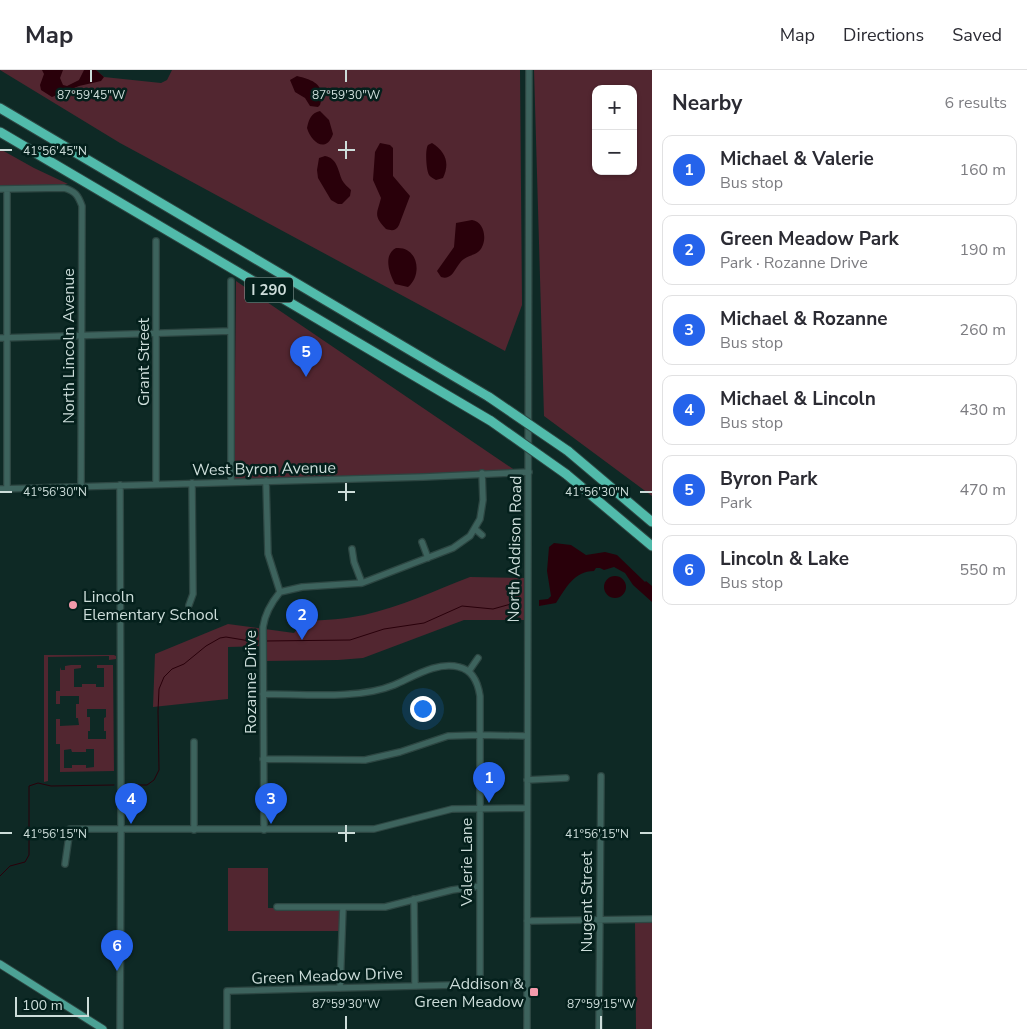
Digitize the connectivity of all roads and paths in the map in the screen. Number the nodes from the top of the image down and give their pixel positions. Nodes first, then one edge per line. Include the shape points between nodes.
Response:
1 (529, 70) edge
2 (0, 108) edge
3 (0, 132) edge
4 (0, 189) edge
5 (7, 189) junction
6 (156, 241) dead end
7 (231, 282) dead end
8 (231, 331) junction
9 (156, 333) junction
10 (82, 336) junction
11 (0, 338) edge
12 (7, 338) junction
13 (529, 472) junction
14 (482, 473) junction
15 (231, 482) junction
16 (266, 482) junction
17 (156, 484) junction
18 (192, 484) junction
19 (120, 485) junction
20 (81, 486) junction
21 (3, 489) edge
22 (652, 522) edge
23 (475, 529) junction
24 (482, 535) dead end
25 (422, 542) dead end
26 (652, 546) edge
27 (352, 549) dead end
28 (428, 558) junction
29 (362, 583) junction
30 (280, 592) junction
31 (189, 605) dead end
32 (478, 658) dead end
33 (469, 671) junction
34 (264, 694) junction
35 (480, 735) junction
36 (527, 736) junction
37 (194, 742) dead end
38 (263, 760) junction
39 (601, 776) dead end
40 (566, 778) dead end
41 (527, 780) junction
42 (480, 808) junction
43 (527, 808) junction
44 (121, 829) junction
45 (194, 830) junction
46 (264, 830) junction
47 (65, 864) dead end
48 (480, 886) junction
49 (414, 900) junction
50 (277, 906) dead end
51 (343, 907) junction
52 (652, 919) edge
53 (600, 920) junction
54 (527, 921) junction
55 (0, 964) edge
56 (480, 984) junction
57 (527, 984) junction
58 (415, 986) junction
59 (340, 988) junction
60 (103, 1029) edge
61 (120, 1029) edge
62 (227, 1029) edge
63 (527, 1029) edge
64 (599, 1029) edge

1 - 13 street, North Addison Road
2 - 22 highway, I 290, bridge via 489,397 568,451
3 - 26 highway, I 290, bridge via 491,421 566,474
4 - 5 street
5 - 10 street, North Lincoln Avenue via 64,188 73,190 78,196 82,206
5 - 12 street
6 - 9 street, Grant Street
7 - 8 street
8 - 9 street
8 - 15 street
9 - 10 street
9 - 17 street, Grant Street
10 - 12 street
10 - 20 street, North Lincoln Avenue
11 - 12 street
12 - 21 street
13 - 14 street, West Byron Avenue
13 - 36 street, North Addison Road
14 - 16 street, West Byron Avenue
14 - 23 street via 483,510
15 - 16 street, West Byron Avenue
15 - 18 street, West Byron Avenue
16 - 30 street via 268,554
17 - 18 street, West Byron Avenue
17 - 19 street, West Byron Avenue
18 - 31 street via 193,594
19 - 20 street, West Byron Avenue
19 - 44 street
20 - 21 street, West Byron Avenue
23 - 24 street
23 - 28 street via 453,548
25 - 28 street
27 - 29 street
28 - 29 street
29 - 30 street via 302,587
30 - 34 street, Rozanne Drive via 264,621
32 - 33 street
33 - 34 street via 442,666 365,694
33 - 35 street, Valerie Lane via 476,680 480,696
34 - 38 street, Rozanne Drive
35 - 36 street
35 - 38 street via 439,738 370,760
35 - 42 street, Valerie Lane
36 - 41 street, North Addison Road
37 - 45 street
38 - 46 street, Rozanne Drive
39 - 53 street, Nugent Street
40 - 41 street
41 - 43 street, North Addison Road
42 - 43 street
42 - 46 street via 452,810 374,829
42 - 48 street, Valerie Lane
43 - 54 street, North Addison Road
44 - 45 street
44 - 47 street via 70,829
44 - 61 street
45 - 46 street
48 - 49 street
48 - 56 street, Valerie Lane
49 - 51 street via 385,906
49 - 58 street
50 - 51 street
51 - 59 street
52 - 53 street
53 - 54 street
53 - 64 street, Nugent Street
54 - 57 street, North Addison Road
55 - 60 main road
56 - 57 street, Green Meadow Drive
56 - 58 street, Green Meadow Drive
57 - 63 street, North Addison Road
58 - 59 street, Green Meadow Drive
59 - 62 street, Green Meadow Drive via 227,991

